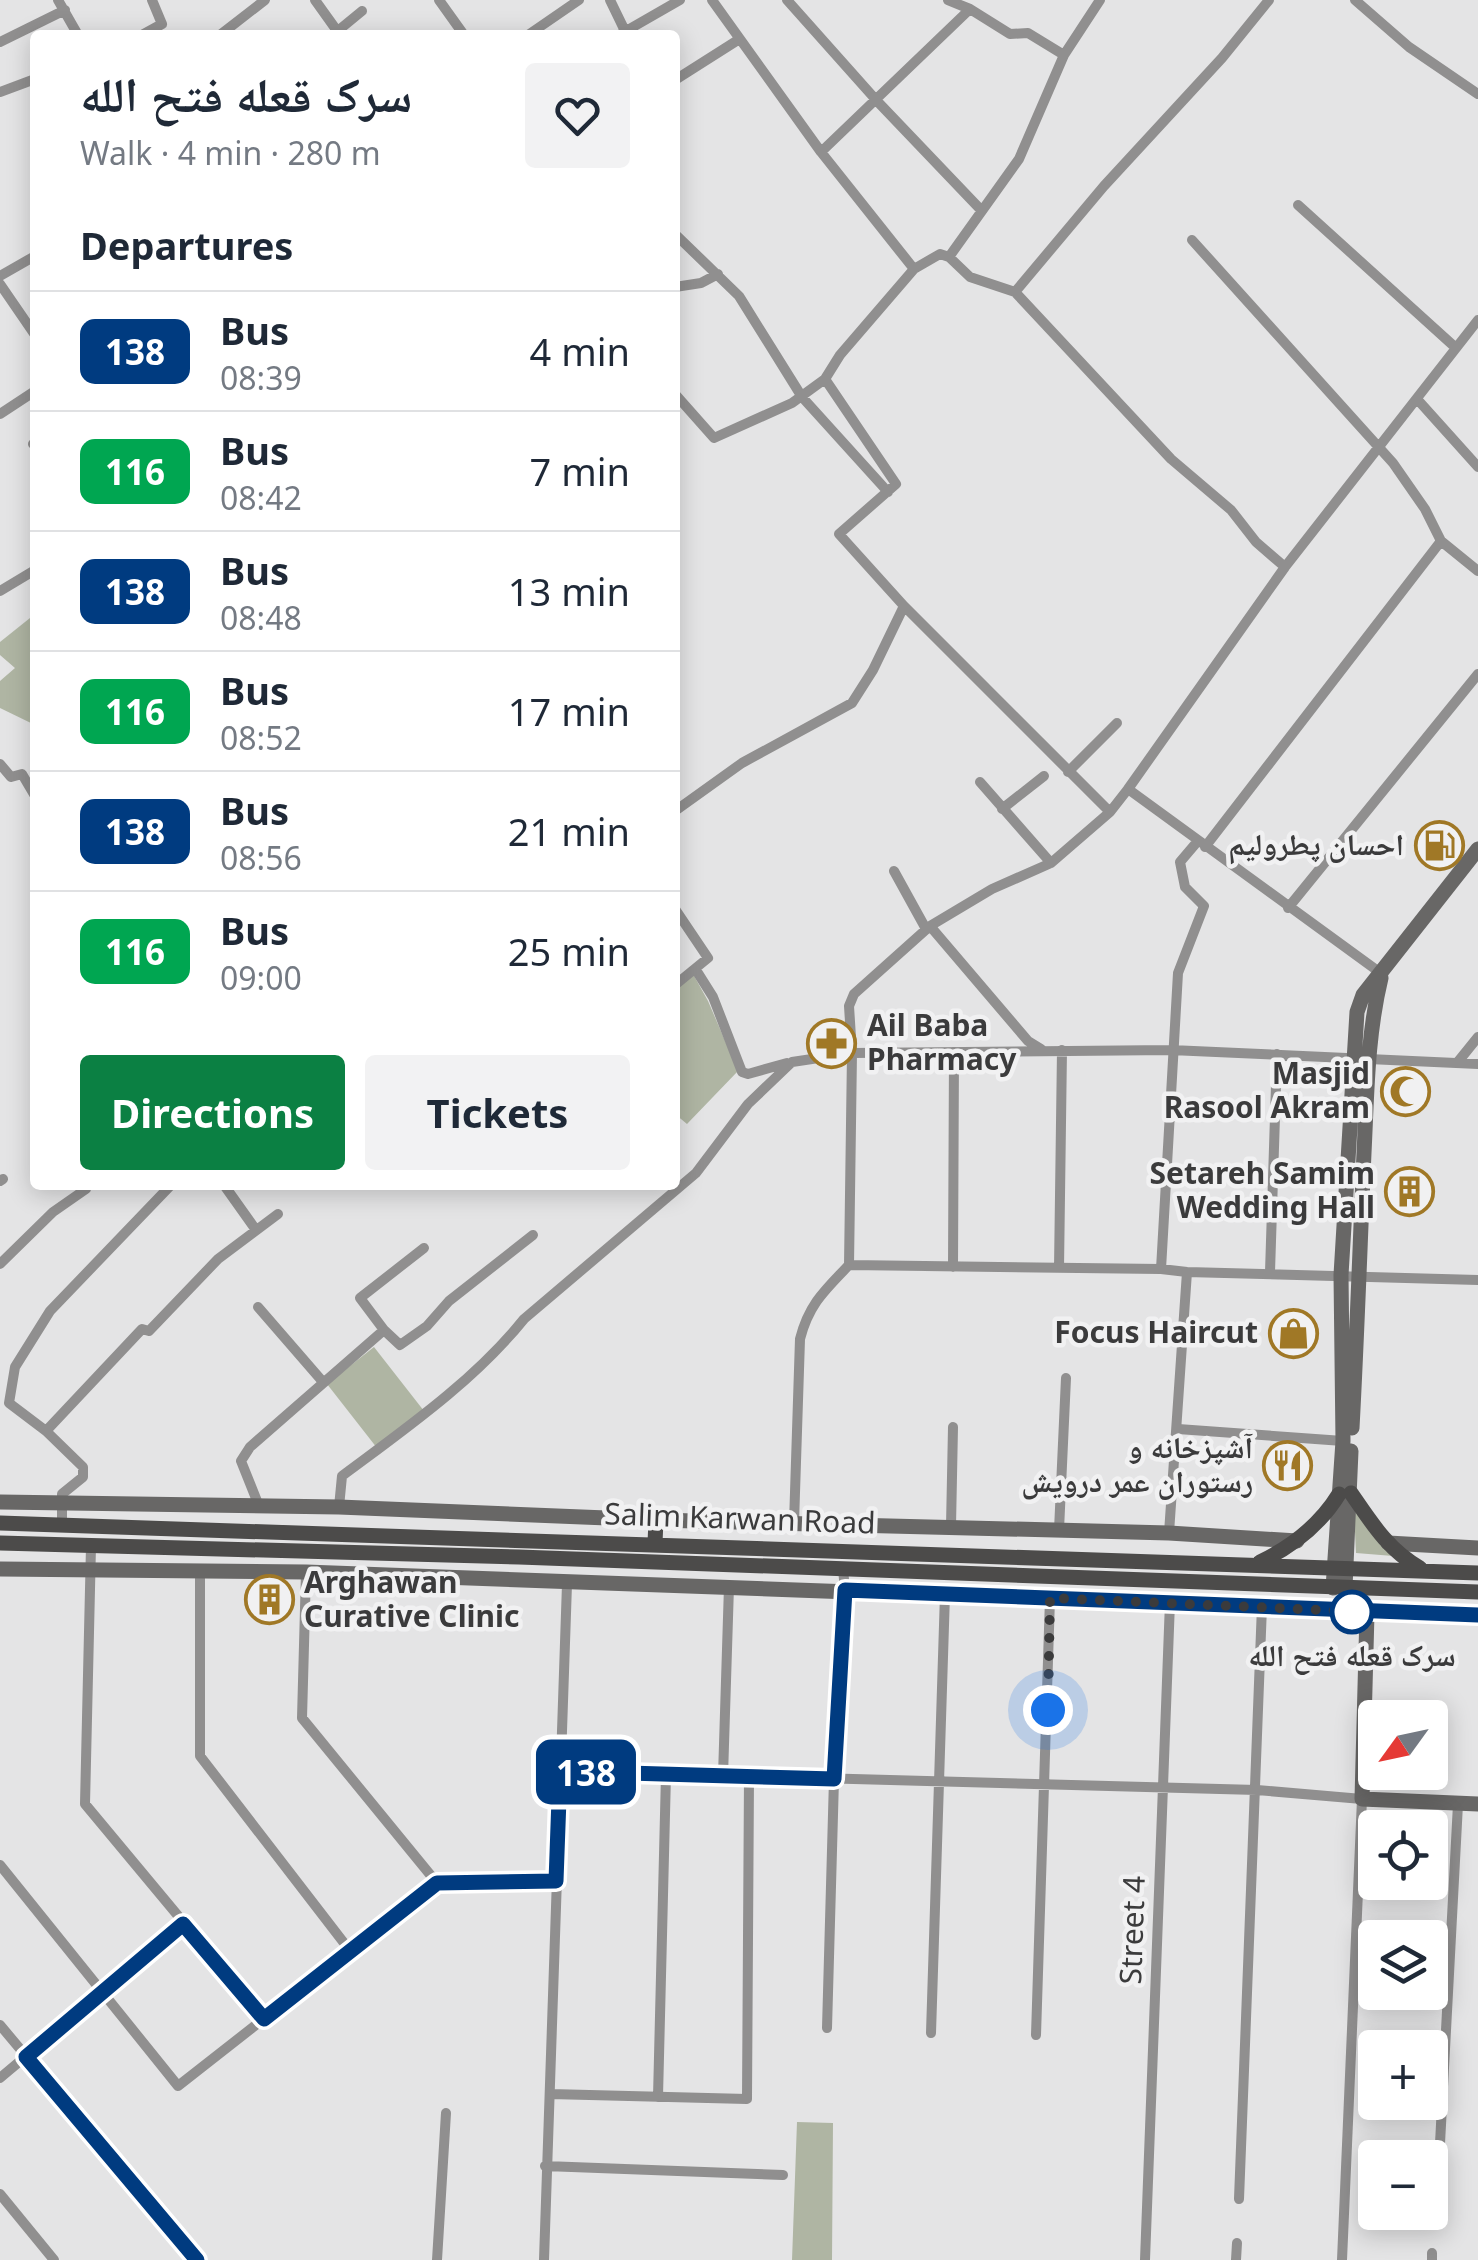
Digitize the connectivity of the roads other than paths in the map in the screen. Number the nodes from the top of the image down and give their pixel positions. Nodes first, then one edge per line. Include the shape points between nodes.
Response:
1 (152, 0) edge
2 (265, 0) edge
3 (314, 0) edge
4 (439, 0) edge
5 (578, 0) edge
6 (610, 0) edge
7 (680, 0) edge
8 (712, 0) edge
9 (787, 0) edge
10 (948, 0) edge
11 (1100, 0) edge
12 (1270, 0) edge
13 (1354, 0) edge
14 (62, 5) edge
15 (970, 9) junction
16 (362, 11) dead end
17 (75, 30) edge
18 (151, 30) edge
19 (226, 30) edge
20 (333, 30) edge
21 (341, 30) edge
22 (460, 30) edge
23 (535, 30) edge
24 (621, 30) edge
25 (627, 30) edge
26 (738, 40) junction
27 (0, 42) edge
28 (1064, 55) junction
29 (680, 77) edge
30 (30, 81) edge
31 (0, 92) edge
32 (1478, 94) edge
33 (877, 101) junction
34 (821, 152) junction
35 (1298, 206) dead end
36 (982, 210) junction
37 (680, 239) edge
38 (1192, 240) dead end
39 (949, 257) junction
40 (30, 259) edge
41 (914, 269) junction
42 (718, 274) junction
43 (0, 276) edge
44 (0, 284) edge
45 (680, 287) edge
46 (1016, 292) junction
47 (1478, 320) edge
48 (30, 328) edge
49 (1456, 348) junction
50 (825, 379) junction
51 (30, 394) edge
52 (802, 396) junction
53 (1416, 398) junction
54 (680, 400) edge
55 (0, 414) edge
56 (1378, 447) junction
57 (1478, 467) edge
58 (888, 492) junction
59 (1441, 542) junction
60 (1285, 567) junction
61 (1478, 570) edge
62 (30, 573) edge
63 (0, 591) edge
64 (904, 606) junction
65 (1478, 674) edge
66 (1117, 722) dead end
67 (0, 764) edge
68 (1068, 772) junction
69 (1044, 776) dead end
70 (980, 782) dead end
71 (30, 788) edge
72 (1128, 789) junction
73 (680, 807) edge
74 (1002, 810) junction
75 (1110, 812) junction
76 (1201, 844) junction
77 (1478, 849) edge
78 (1051, 864) junction
79 (894, 871) dead end
80 (1288, 908) junction
81 (680, 916) edge
82 (928, 928) junction
83 (696, 970) junction
84 (1382, 974) junction
85 (680, 981) edge
86 (1478, 1036) edge
87 (1042, 1050) junction
88 (1062, 1050) junction
89 (1172, 1050) junction
90 (852, 1052) junction
91 (954, 1052) junction
92 (1277, 1054) junction
93 (1361, 1060) junction
94 (792, 1062) junction
95 (1457, 1064) junction
96 (1478, 1064) edge
97 (680, 1186) edge
98 (86, 1190) dead end
99 (166, 1190) edge
100 (228, 1190) edge
101 (675, 1190) edge
102 (278, 1214) dead end
103 (256, 1230) junction
104 (533, 1235) dead end
105 (424, 1248) dead end
106 (0, 1264) edge
107 (849, 1265) junction
108 (953, 1267) junction
109 (1059, 1268) junction
110 (1160, 1269) junction
111 (1187, 1272) junction
112 (1270, 1272) junction
113 (1341, 1275) junction
114 (1360, 1276) junction
115 (1478, 1280) edge
116 (258, 1307) dead end
117 (384, 1330) junction
118 (1066, 1378) dead end
119 (323, 1382) junction
120 (8, 1403) junction
121 (0, 1412) edge
122 (953, 1427) dead end
123 (1178, 1429) junction
124 (46, 1431) junction
125 (1343, 1441) junction
126 (1345, 1494) junction
127 (0, 1502) edge
128 (62, 1504) junction
129 (259, 1506) junction
130 (339, 1507) junction
131 (656, 1520) junction
132 (0, 1523) edge
133 (794, 1523) junction
134 (62, 1526) junction
135 (951, 1526) junction
136 (1060, 1530) junction
137 (1169, 1532) junction
138 (523, 1539) junction
139 (1298, 1540) junction
140 (0, 1542) edge
141 (655, 1543) junction
142 (1388, 1543) junction
143 (90, 1546) junction
144 (1478, 1548) edge
145 (520, 1557) junction
146 (1254, 1565) junction
147 (1339, 1566) junction
148 (0, 1569) edge
149 (843, 1569) junction
150 (200, 1570) junction
151 (1423, 1570) junction
152 (91, 1572) junction
153 (306, 1572) junction
154 (1478, 1573) edge
155 (567, 1584) junction
156 (729, 1586) junction
157 (1339, 1588) junction
158 (845, 1590) junction
159 (1478, 1592) edge
160 (944, 1594) junction
161 (1050, 1598) junction
162 (1170, 1602) junction
163 (1262, 1606) junction
164 (1367, 1612) junction
165 (1478, 1615) edge
166 (560, 1771) junction
167 (666, 1774) junction
168 (723, 1776) junction
169 (750, 1776) junction
170 (834, 1779) junction
171 (938, 1782) junction
172 (1046, 1785) junction
173 (1164, 1788) junction
174 (1257, 1790) junction
175 (1362, 1799) junction
176 (1458, 1804) junction
177 (1478, 1804) edge
178 (0, 1865) edge
179 (556, 1881) junction
180 (437, 1883) junction
181 (183, 1924) junction
182 (351, 1952) junction
183 (104, 1992) junction
184 (264, 2019) junction
185 (0, 2024) edge
186 (826, 2028) dead end
187 (931, 2033) dead end
188 (1036, 2035) dead end
189 (26, 2057) junction
190 (0, 2078) edge
191 (550, 2094) junction
192 (658, 2097) junction
193 (446, 2113) dead end
194 (1439, 2140) edge
195 (545, 2166) junction
196 (783, 2175) dead end
197 (0, 2194) edge
198 (1239, 2199) dead end
199 (1237, 2244) dead end
200 (54, 2260) edge
201 (197, 2260) edge
202 (436, 2260) edge
203 (544, 2260) edge
204 (1145, 2260) edge
205 (1236, 2260) edge
206 (1342, 2260) edge

1 - 18 street via 162,24
2 - 19 street
3 - 20 street
4 - 22 street
5 - 23 street
6 - 24 street
7 - 25 street
8 - 26 street
9 - 33 street
10 - 15 street
11 - 28 street
12 - 46 street
13 - 32 street
14 - 17 street
14 - 27 street
15 - 28 street
15 - 33 street
16 - 21 street
26 - 29 street
26 - 34 street
28 - 36 street via 1019,158
30 - 31 street
33 - 34 street
33 - 36 street
34 - 41 street
35 - 49 street
36 - 39 street
37 - 42 street
38 - 56 street
39 - 41 street via 940,254
39 - 46 street via 970,277
40 - 43 street
41 - 50 street
42 - 45 street
42 - 52 street
44 - 48 street
46 - 60 street via 1171,459
47 - 49 street
49 - 53 street
50 - 52 street
50 - 58 street via 896,482
51 - 55 street
52 - 54 street via 714,438
52 - 58 street
53 - 56 street
53 - 57 street
56 - 59 street via 1410,486
56 - 60 street
58 - 64 street via 839,534
59 - 61 street
59 - 76 street
60 - 72 street
62 - 63 street
64 - 68 street
64 - 73 street via 852,703 742,763
65 - 80 street
66 - 68 street
67 - 71 street via 11,777 22,774
68 - 75 street
69 - 74 street
70 - 74 street
72 - 75 street
72 - 76 street
74 - 78 street
75 - 78 street
76 - 80 street
76 - 89 street via 1180,862 1185,887 1204,906 1178,974
77 - 84 street
78 - 82 street via 992,889
79 - 82 street
80 - 84 street
81 - 83 street via 708,958
82 - 87 street
82 - 90 street via 854,994
83 - 85 street
83 - 94 street via 742,1072
84 - 93 street via 1357,1012
86 - 95 street
87 - 88 street
87 - 91 street
88 - 89 street
88 - 109 street
89 - 92 street
89 - 110 street
90 - 91 street
90 - 94 street
90 - 107 street
91 - 108 street
92 - 93 street
92 - 112 street
93 - 95 street
93 - 113 street
93 - 114 street
94 - 97 street
95 - 96 street
98 - 106 street
99 - 120 street via 50,1311 15,1367
100 - 103 street
101 - 130 street via 423,1416 342,1476
102 - 103 street
103 - 124 street via 149,1331 143,1329
104 - 117 street via 400,1345
105 - 117 street via 360,1298
107 - 108 street
107 - 133 street via 806,1316 800,1339
108 - 109 street
109 - 110 street
110 - 111 street
111 - 112 street
111 - 123 street
112 - 113 street
113 - 114 street
113 - 125 street
114 - 115 street
114 - 126 street
116 - 119 street
117 - 119 street
118 - 136 street
119 - 129 street via 241,1461
120 - 121 street
120 - 124 street
122 - 135 street
123 - 125 street
123 - 137 street
124 - 128 street via 83,1467
125 - 126 street
126 - 139 main road
126 - 142 main road
126 - 147 street
127 - 128 street
128 - 129 street
128 - 134 street
129 - 130 street
130 - 131 street
131 - 133 street
131 - 141 main road
132 - 134 main road, Salim Karwan Road
133 - 135 street
134 - 138 main road, Salim Karwan Road
135 - 136 street
136 - 137 street
137 - 139 street
138 - 141 main road, Salim Karwan Road
138 - 145 main road
139 - 146 main road
140 - 143 main road, Salim Karwan Road
141 - 146 main road, Salim Karwan Road
142 - 144 street
142 - 151 main road
143 - 145 main road, Salim Karwan Road
143 - 152 street
145 - 149 main road, Salim Karwan Road
146 - 147 main road, Salim Karwan Road
147 - 151 main road, Salim Karwan Road
147 - 157 street
148 - 152 street
149 - 157 main road, Salim Karwan Road
149 - 158 street
150 - 152 street
150 - 153 street
150 - 182 street via 200,1756
151 - 154 main road, Salim Karwan Road
152 - 181 street via 85,1804
153 - 155 street
153 - 180 street via 302,1718
155 - 156 street
155 - 166 street
156 - 158 street
156 - 168 street
157 - 159 main road, Salim Karwan Road
158 - 160 street
158 - 170 street
160 - 161 street
160 - 171 street
161 - 162 street
161 - 172 street
162 - 163 street
162 - 173 street, Street 4
163 - 164 street
163 - 174 street
164 - 165 street
164 - 175 street
166 - 167 street
166 - 179 street
167 - 168 street
167 - 192 street
168 - 169 street
169 - 170 street
169 - 192 street via 747,2099
170 - 171 street
170 - 186 street
171 - 172 street
171 - 187 street
172 - 173 street
172 - 188 street
173 - 174 street
173 - 204 street, Street 4
174 - 175 street
174 - 198 street
175 - 176 street
175 - 206 street
176 - 177 street
176 - 194 street
178 - 183 street
179 - 180 street
179 - 191 street
180 - 182 street
181 - 183 street
181 - 184 street
182 - 184 street
183 - 184 street via 178,2086
183 - 189 street
185 - 189 street
189 - 190 street
189 - 201 street
191 - 192 street
191 - 195 street
193 - 202 street
195 - 196 street
195 - 203 street
197 - 200 street
199 - 205 street

